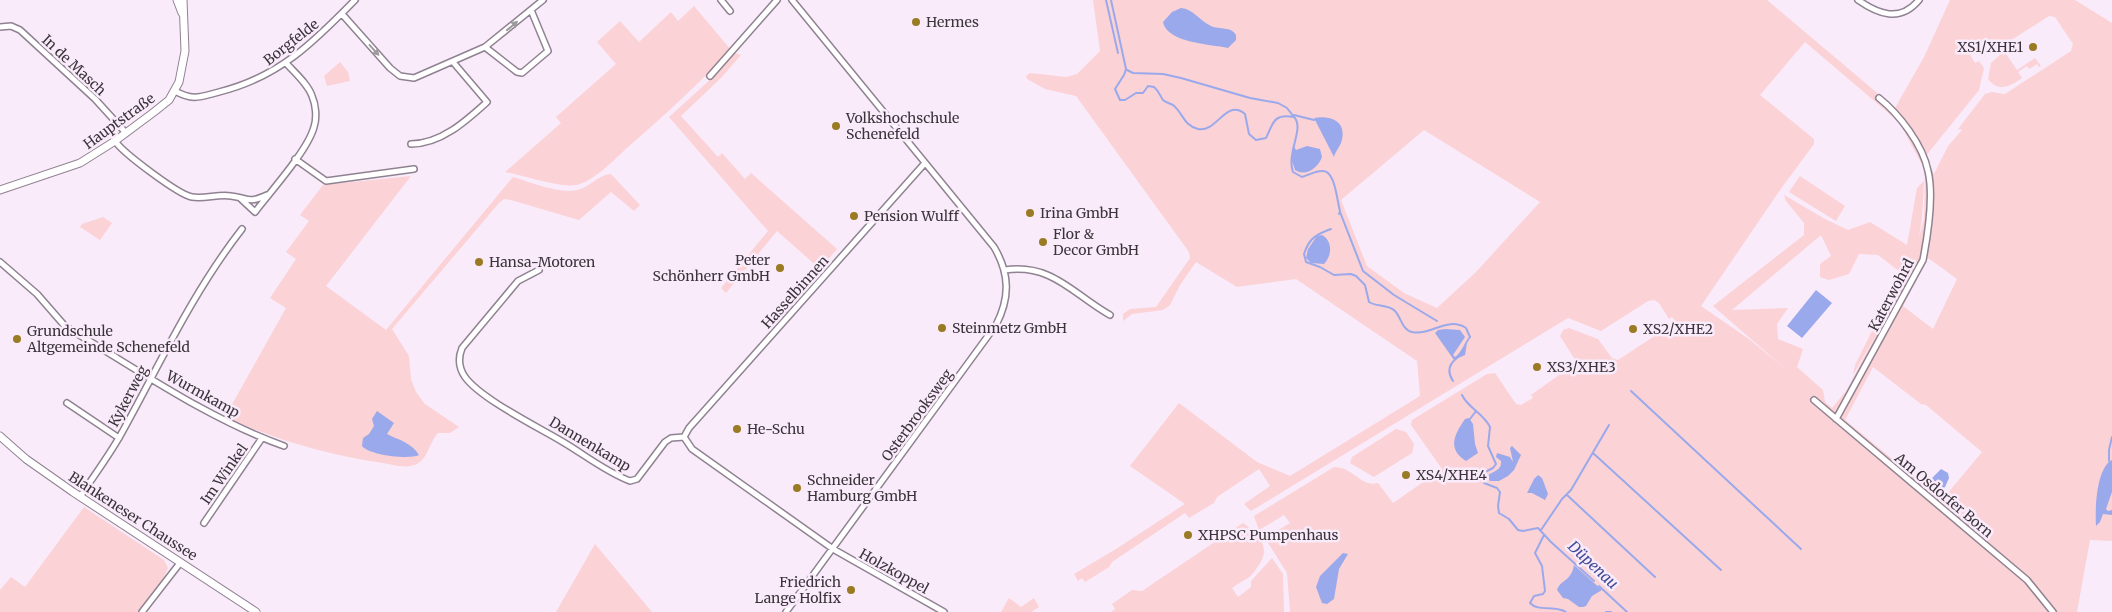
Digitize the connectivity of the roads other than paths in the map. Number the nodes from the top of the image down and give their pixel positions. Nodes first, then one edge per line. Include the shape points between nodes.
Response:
1 (177, 0) edge
2 (183, 0) edge
3 (355, 0) edge
4 (543, 0) edge
5 (721, 0) edge
6 (778, 0) edge
7 (792, 0) edge
8 (1858, 0) edge
9 (1918, 0) edge
10 (532, 10) junction
11 (730, 11) dead end
12 (342, 14) junction
13 (184, 16) junction
14 (0, 27) edge
15 (484, 47) junction
16 (453, 62) junction
17 (286, 63) junction
18 (710, 76) dead end
19 (175, 91) junction
20 (1879, 98) dead end
21 (126, 133) junction
22 (114, 141) junction
23 (411, 144) dead end
24 (296, 159) junction
25 (925, 163) junction
26 (414, 169) dead end
27 (0, 190) edge
28 (268, 195) junction
29 (240, 198) junction
30 (242, 229) dead end
31 (0, 262) edge
32 (539, 270) dead end
33 (1005, 270) junction
34 (1110, 315) dead end
35 (151, 377) junction
36 (1814, 400) dead end
37 (67, 403) dead end
38 (1836, 419) junction
39 (0, 436) edge
40 (119, 438) junction
41 (262, 438) junction
42 (684, 438) junction
43 (284, 446) dead end
44 (80, 497) junction
45 (204, 523) dead end
46 (833, 549) junction
47 (180, 563) junction
48 (142, 612) edge
49 (256, 612) edge
50 (786, 612) edge
51 (944, 612) edge
52 (2053, 612) edge

1 - 13 main road, Hauptstraße
2 - 13 main road, Hauptstraße
3 - 12 street, Borgfelde
4 - 10 street
5 - 11 street
6 - 18 street
7 - 25 street, Osterbrooksweg
8 - 9 street via 1873,11 1888,14 1905,11
15 -> 10 street
10 - 15 street via 548,51 522,73 516,72
12 -> 16 street via 400,76 422,76
12 - 17 street, Borgfelde
13 - 19 main road, Hauptstraße via 185,51
14 - 21 street, In de Masch via 11,26 20,30 96,99
15 - 16 street
16 - 23 street via 487,102 442,136
17 - 19 street, Borgfelde via 246,84 196,98
17 - 24 street via 309,90 315,108 315,125
19 - 21 main road, Hauptstraße
20 - 38 street, Katerwohrd via 1897,114 1928,170 1927,239 1923,260
21 - 22 main road, Hauptstraße
22 - 27 main road, Hauptstraße via 75,165
22 - 29 street via 181,193 199,198
24 - 26 street via 326,181
24 - 28 street
25 - 33 street, Osterbrooksweg via 994,247
25 - 42 street, Hasselbinnen via 700,415
28 - 29 street via 254,201
28 - 29 street via 255,212
30 - 35 street, Kykerweg via 208,278
31 - 35 street, Wurmkamp via 37,294 64,325
32 - 42 street, Dannenkamp via 518,281 466,342 458,358 465,378 496,402 630,481 637,479 665,442 671,438
33 - 34 street via 1038,271 1072,288
33 - 46 street, Osterbrooksweg via 1006,298 996,325
35 - 40 street, Kykerweg
35 - 41 street, Wurmkamp via 209,412
36 - 38 street, Am Osdorfer Born
37 - 40 street
38 - 52 street, Am Osdorfer Born via 2027,580
39 - 44 main road, Blankeneser Chaussee via 26,459
40 - 44 street, Kykerweg
41 - 43 street, Wurmkamp
41 - 45 street, Im Winkel
42 - 46 street via 692,449
44 - 47 main road, Blankeneser Chaussee
46 - 50 street, Osterbrooksweg
46 - 51 street, Holzkoppel
47 - 48 street
47 - 49 main road, Blankeneser Chaussee

